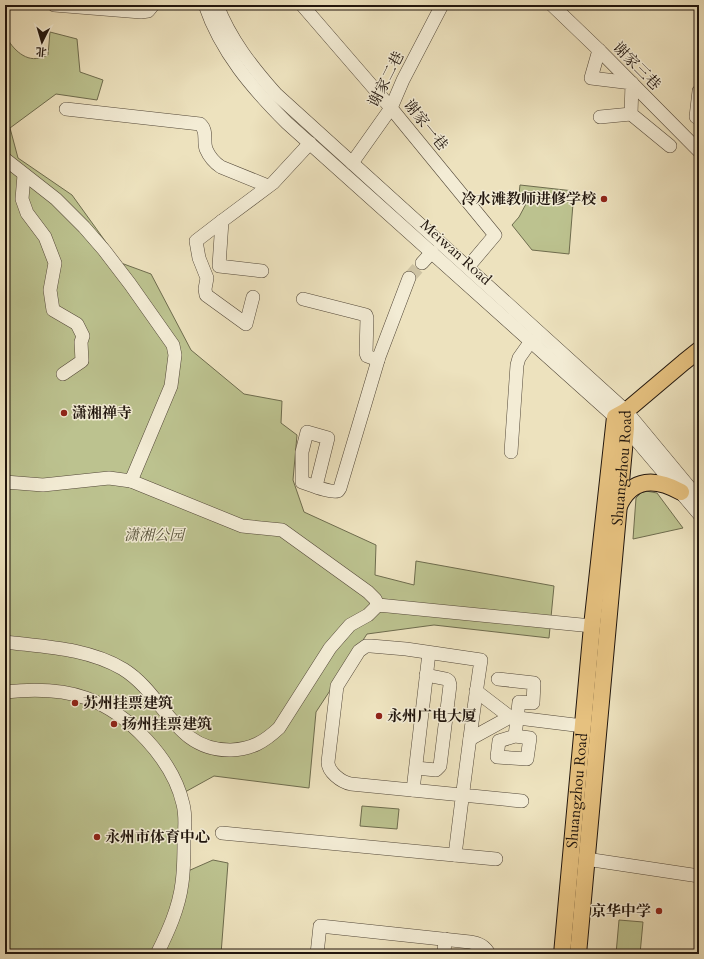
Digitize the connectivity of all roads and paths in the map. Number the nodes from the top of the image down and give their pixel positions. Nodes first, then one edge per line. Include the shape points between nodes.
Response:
1 (54, 5) edge
2 (154, 5) edge
3 (204, 5) edge
4 (217, 5) edge
5 (302, 5) edge
6 (442, 5) edge
7 (552, 5) edge
8 (599, 50) junction
9 (632, 84) junction
10 (699, 91) edge
11 (391, 108) junction
12 (66, 109) dead end
13 (631, 114) junction
14 (600, 117) dead end
15 (696, 117) dead end
16 (310, 143) junction
17 (670, 146) dead end
18 (699, 151) edge
19 (5, 159) edge
20 (352, 163) junction
21 (24, 175) junction
22 (268, 186) junction
23 (222, 220) junction
24 (432, 252) junction
25 (422, 262) tunnel mouth
26 (468, 267) junction
27 (262, 271) dead end
28 (409, 278) tunnel mouth
29 (253, 297) dead end
30 (303, 300) dead end
31 (531, 342) junction
32 (699, 350) edge
33 (378, 360) junction
34 (63, 374) dead end
35 (622, 419) junction
36 (511, 452) dead end
37 (131, 481) junction
38 (5, 482) edge
39 (316, 486) dead end
40 (681, 492) junction
41 (699, 499) edge
42 (619, 508) junction
43 (699, 514) edge
44 (608, 550) junction
45 (378, 605) junction
46 (592, 626) junction
47 (5, 642) edge
48 (429, 653) junction
49 (426, 675) junction
50 (498, 679) dead end
51 (476, 691) junction
52 (5, 692) edge
53 (513, 718) junction
54 (583, 726) junction
55 (515, 736) dead end
56 (470, 739) junction
57 (416, 768) junction
58 (413, 790) junction
59 (463, 795) junction
60 (522, 801) dead end
61 (222, 833) dead end
62 (455, 855) junction
63 (496, 859) dead end
64 (586, 859) junction
65 (699, 876) edge
66 (445, 939) junction
67 (157, 954) edge
68 (317, 954) edge
69 (444, 954) edge
70 (489, 954) edge
71 (562, 954) edge
72 (578, 954) edge

1 - 2 street via 141,12
3 - 16 street, Meiwan Road via 216,33 237,67 269,104
4 - 20 street, Meiwan Road via 234,39 259,74 295,112
5 - 11 street, 谢家一巷
6 - 11 street, 谢家二巷
7 - 8 street, 谢家三巷
8 - 9 street, 谢家三巷
8 - 9 street via 591,78
9 - 13 street
9 - 18 street, 谢家三巷
10 - 15 street
11 - 20 street, 谢家二巷
11 - 26 street, 谢家一巷 via 495,235
12 - 22 street via 200,124 205,130 206,149 216,163
13 - 14 street
13 - 17 street
16 - 22 street
16 - 24 street, Meiwan Road
19 - 21 street
20 - 26 street, Meiwan Road
21 - 34 street via 22,199 27,213 45,237 55,263 50,290 53,310 77,324 83,336 82,361
21 - 37 street via 56,199 84,226 173,344 175,354 171,386
22 - 23 street
23 - 27 street via 219,266
23 - 29 street via 196,241 207,278 206,295 246,324
24 - 25 street
24 - 31 street, Meiwan Road
26 - 35 street, Meiwan Road
28 - 33 street
30 - 33 street via 366,315 366,353 367,356
31 - 35 street, Meiwan Road
31 - 36 street via 517,365
32 - 35 main road
33 - 39 street via 340,488 336,492
35 - 40 street, Meiwan Road
35 - 41 street, Meiwan Road
35 - 42 main road, Shuangzhou Road
35 - 44 main road, Shuangzhou Road
37 - 38 street via 109,478 44,485
37 - 45 street via 242,526 282,530 368,592
40 - 42 main road via 666,485 646,482 627,492
40 - 43 street, Meiwan Road
42 - 44 main road, Shuangzhou Road
44 - 46 main road, Shuangzhou Road
44 - 64 main road, Shuangzhou Road
45 - 46 street
45 - 47 street via 368,615 350,625 330,648 279,728 255,746 238,749 219,750 202,745 187,736 135,678 108,661 72,650
46 - 54 main road, Shuangzhou Road
48 - 49 street
48 - 51 street via 480,660
48 - 58 street via 371,646 362,648 339,681 334,699 328,762 330,770 342,781 351,784
49 - 57 street
49 - 57 street via 446,678 450,685 440,766 436,770
50 - 53 street via 534,683 533,703 519,702
51 - 53 street
51 - 56 street
52 - 67 street via 29,690 64,693 86,698 108,708 144,737 173,776 184,806 183,877 179,899
53 - 54 street
53 - 55 street
53 - 56 street
54 - 71 main road, Shuangzhou Road
56 - 59 street
57 - 58 street
58 - 59 street
59 - 60 street
59 - 62 street
61 - 62 street
62 - 63 street
64 - 65 street
64 - 72 main road, Shuangzhou Road
66 - 68 street via 320,926
66 - 69 street
66 - 70 street via 477,943 487,949

